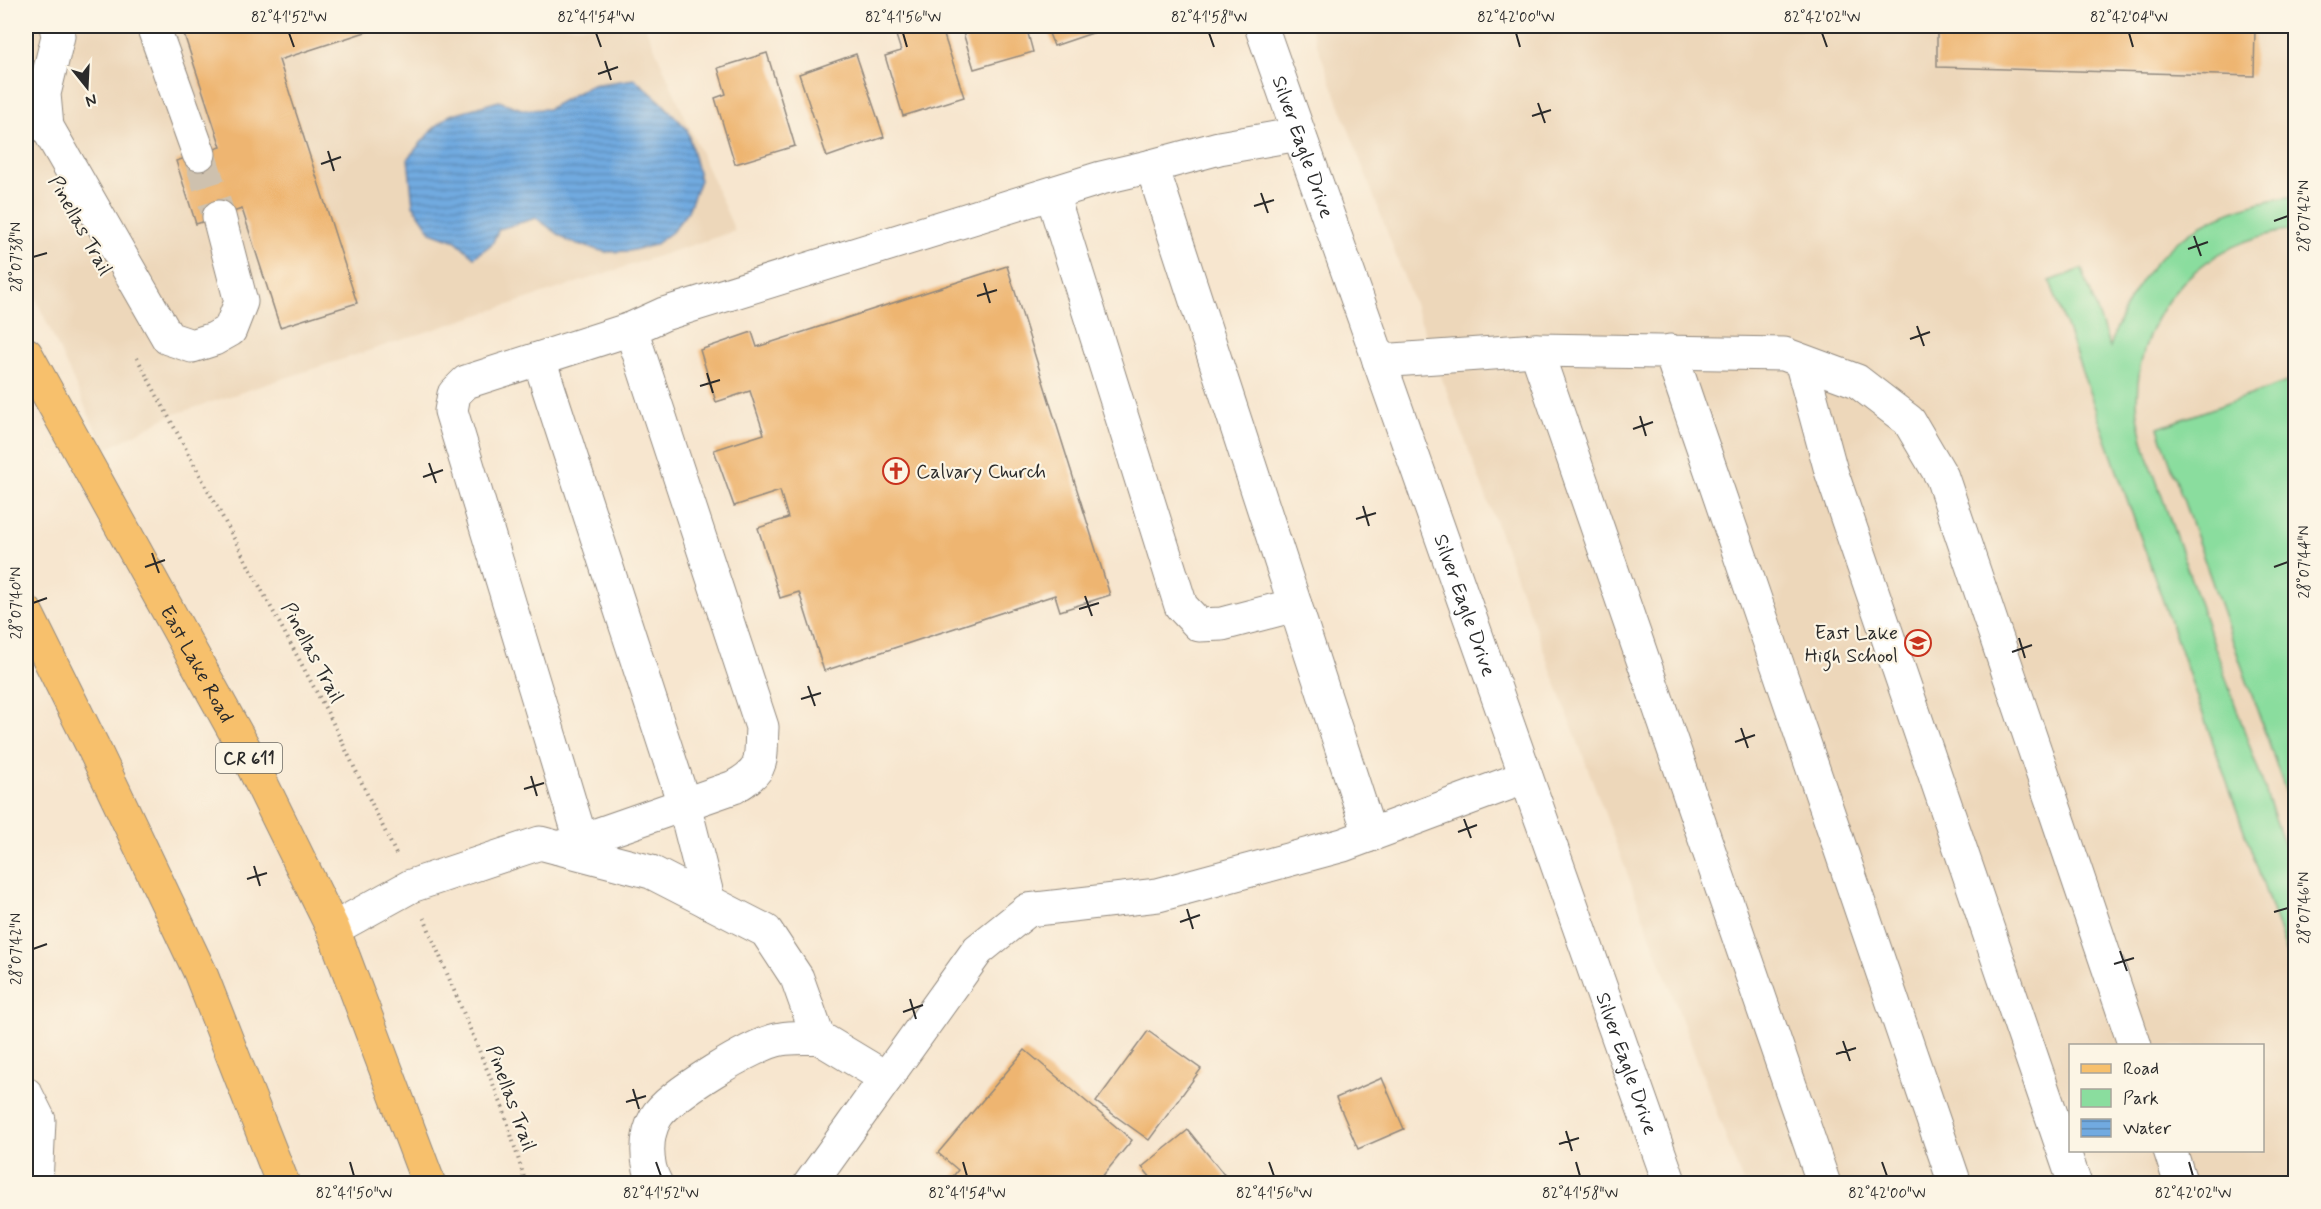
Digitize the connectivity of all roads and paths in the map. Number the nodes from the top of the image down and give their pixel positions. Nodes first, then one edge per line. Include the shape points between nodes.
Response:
1 (56, 26) edge
2 (153, 26) edge
3 (1261, 26) edge
4 (1299, 134) junction
5 (199, 154) tunnel mouth
6 (1152, 166) junction
7 (1052, 194) junction
8 (219, 217) tunnel mouth
9 (631, 329) junction
10 (132, 349) dead end
11 (1536, 350) junction
12 (1670, 351) junction
13 (26, 354) edge
14 (539, 359) junction
15 (1379, 361) junction
16 (1801, 361) junction
17 (1295, 605) junction
18 (26, 612) edge
19 (1526, 777) junction
20 (684, 804) junction
21 (1370, 835) junction
22 (570, 844) junction
23 (411, 886) junction
24 (709, 902) junction
25 (333, 929) junction
26 (818, 1037) junction
27 (2134, 1044) edge
28 (886, 1078) junction
29 (26, 1094) edge
30 (2171, 1152) edge
31 (36, 1184) edge
32 (283, 1184) edge
33 (429, 1184) edge
34 (526, 1184) edge
35 (656, 1184) edge
36 (810, 1184) edge
37 (1670, 1184) edge
38 (1824, 1184) edge
39 (1955, 1184) edge
40 (2076, 1184) edge
41 (2181, 1184) edge

1 - 8 street via 58,36 44,94 47,127 168,338 192,346 230,330 241,302
2 - 5 street
3 - 4 street, Silver Eagle Drive
4 - 6 street via 1219,148
4 - 15 street, Silver Eagle Drive
6 - 7 street
6 - 17 street
7 - 9 street via 664,314
7 - 17 street via 1181,606 1199,625 1221,624
9 - 14 street
9 - 20 street via 762,727 760,763 752,777
10 - 23 path, Pinellas Trail via 331,718
11 - 12 street
11 - 15 street
11 - 38 street
12 - 16 street via 1784,354
12 - 39 street
13 - 25 main road, East Lake Road / CR 611 via 244,748
14 - 20 street
14 - 22 street via 466,382 454,394 452,411
15 - 19 street, Silver Eagle Drive
16 - 27 street via 1857,381 1909,421 1942,477
16 - 40 street via 1831,471
17 - 21 street
18 - 32 main road via 200,972
19 - 21 street
19 - 37 street, Silver Eagle Drive
20 - 22 street
20 - 24 street
21 - 28 street via 1158,895 1028,910 978,950
22 - 23 street via 540,843
22 - 24 street via 651,872
23 - 25 street
23 - 34 path, Pinellas Trail via 503,1108
24 - 26 street via 766,931 797,978
25 - 33 main road, East Lake Road / CR 611
26 - 28 street
26 - 35 street via 780,1039 750,1049 672,1099 657,1116 651,1132 648,1157
28 - 36 street
29 - 31 street via 39,1120
30 - 41 street

